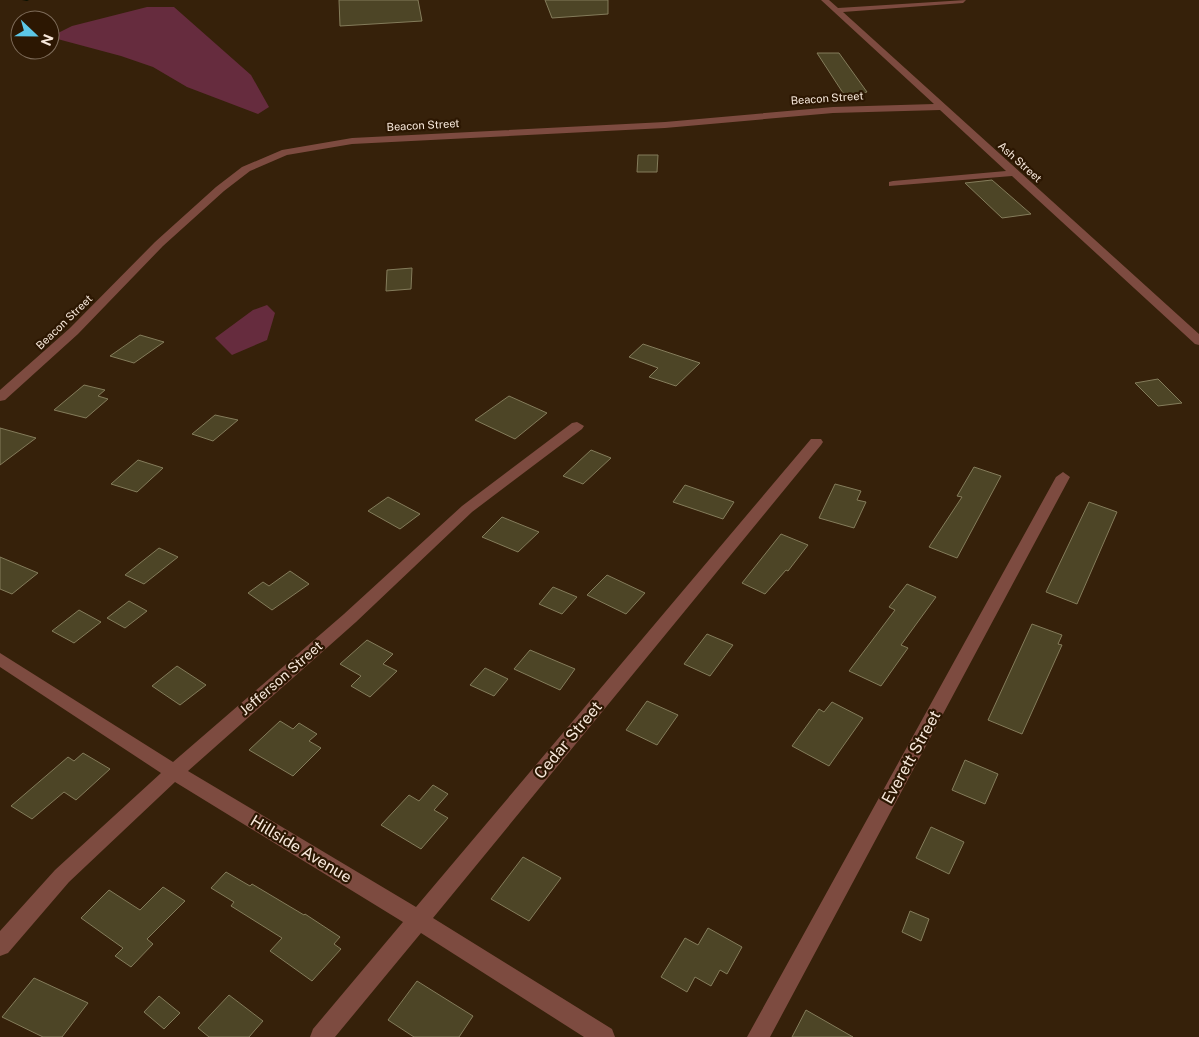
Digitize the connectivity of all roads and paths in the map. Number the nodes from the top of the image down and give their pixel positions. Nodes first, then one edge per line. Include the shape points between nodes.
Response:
1 (826, 0) edge
2 (963, 1) dead end
3 (837, 10) junction
4 (941, 107) junction
5 (1014, 173) junction
6 (893, 184) dead end
7 (1199, 341) edge
8 (0, 396) edge
9 (577, 426) dead end
10 (816, 442) dead end
11 (1063, 477) dead end
12 (0, 659) edge
13 (174, 772) junction
14 (418, 920) junction
15 (0, 946) edge
16 (320, 1037) edge
17 (604, 1037) edge
18 (758, 1037) edge

1 - 3 street, Ash Street
2 - 3 street
3 - 4 street, Ash Street
4 - 5 street, Ash Street
4 - 8 street, Beacon Street via 833,110 665,125 352,141 285,152 246,169 220,189 159,244 74,331
5 - 6 street
5 - 7 street, Ash Street
9 - 13 street, Jefferson Street via 467,509 350,618
10 - 14 street, Cedar Street
11 - 18 street, Everett Street
12 - 13 street, Hillside Avenue
13 - 14 street, Hillside Avenue
13 - 15 street, Jefferson Street via 62,876
14 - 16 street, Cedar Street
14 - 17 street, Hillside Avenue

